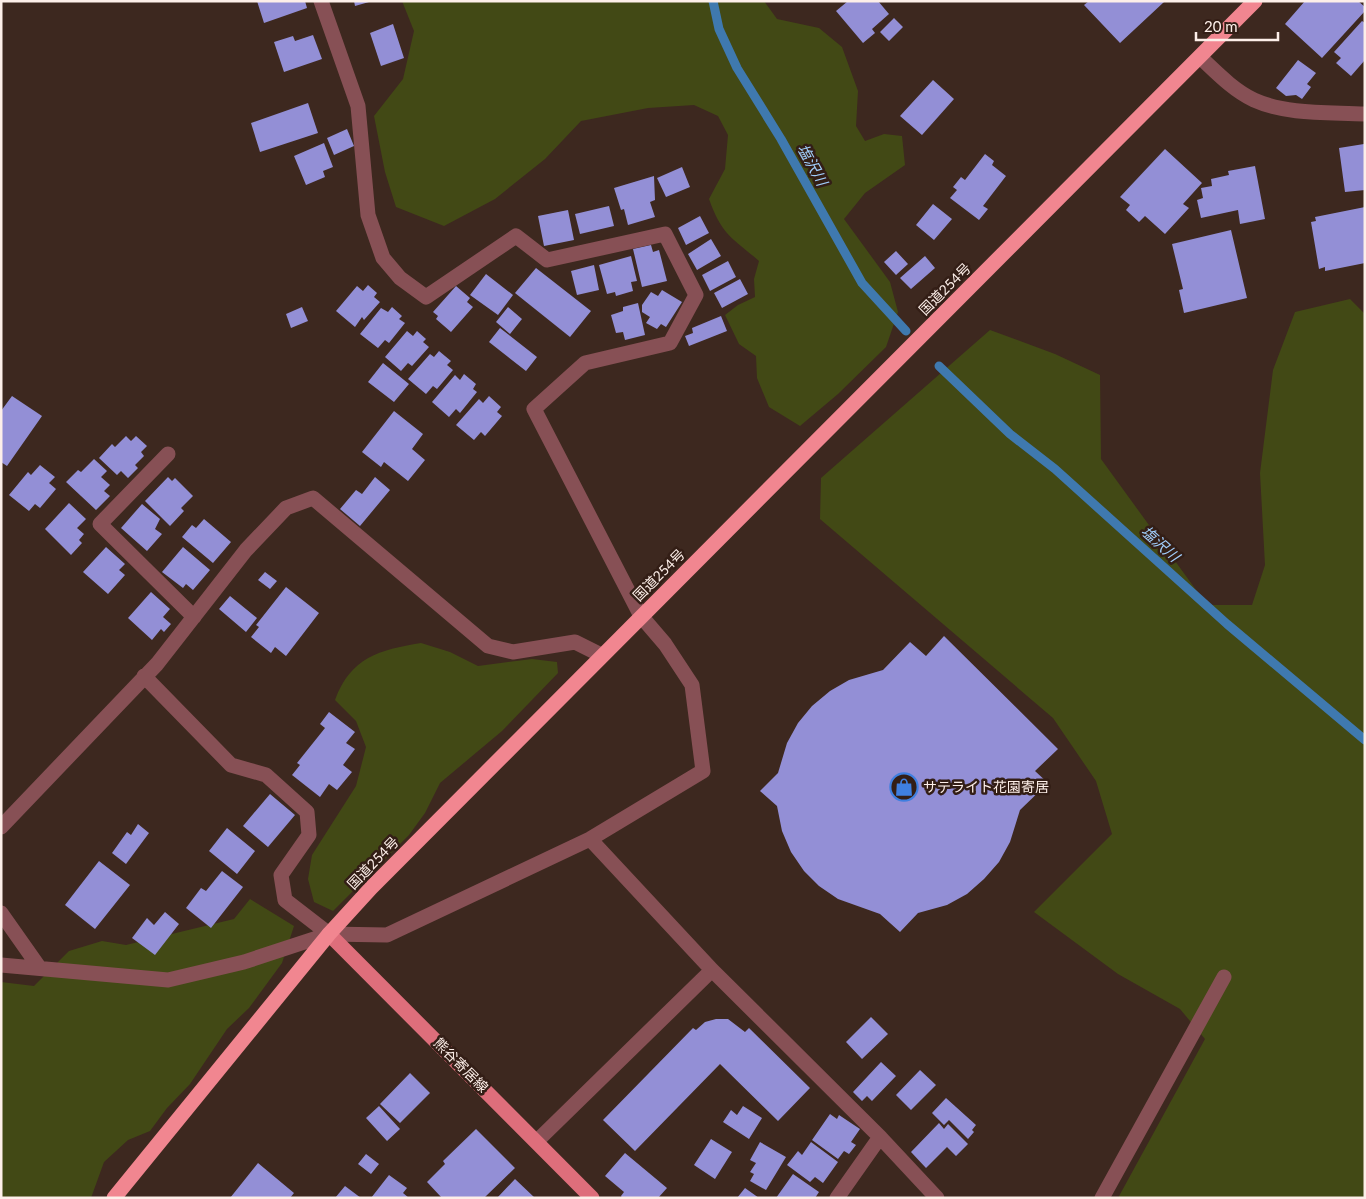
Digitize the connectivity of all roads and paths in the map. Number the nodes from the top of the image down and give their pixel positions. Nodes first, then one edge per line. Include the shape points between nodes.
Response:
1 (321, 1) edge
2 (1255, 1) edge
3 (1200, 57) junction
4 (1365, 114) edge
5 (168, 454) dead end
6 (641, 616) junction
7 (194, 617) junction
8 (601, 655) junction
9 (144, 676) junction
10 (1, 827) edge
11 (590, 839) junction
12 (1, 913) edge
13 (329, 934) junction
14 (1, 965) edge
15 (38, 967) junction
16 (712, 970) junction
17 (1224, 977) dead end
18 (880, 1137) junction
19 (537, 1141) junction
20 (114, 1198) edge
21 (592, 1198) edge
22 (837, 1198) edge
23 (937, 1198) edge
24 (1102, 1198) edge

1 - 6 street via 358,106 368,215 383,258 400,278 426,296 516,236 546,260 665,234 696,295 670,343 585,363 534,409
2 - 3 highway, 国道254号
3 - 4 street via 1226,81 1254,100 1290,109
3 - 6 highway, 国道254号
5 - 7 street via 100,524
6 - 8 highway, 国道254号
6 - 11 street via 665,644 692,685 703,772
7 - 8 street via 246,550 286,508 313,498 488,646 513,652 575,642
7 - 9 street
8 - 13 highway, 国道254号
9 - 10 street
9 - 13 street via 231,765 266,776 306,812 309,835 281,875 285,900
11 - 13 street via 387,935
11 - 16 street
12 - 15 street
13 - 15 street via 244,962 168,980
13 - 19 main road, 熊谷寄居線
13 - 20 highway, 国道254号
14 - 15 street
16 - 18 street
16 - 19 street
17 - 24 street
18 - 22 street
18 - 23 street
19 - 21 main road, 熊谷寄居線

